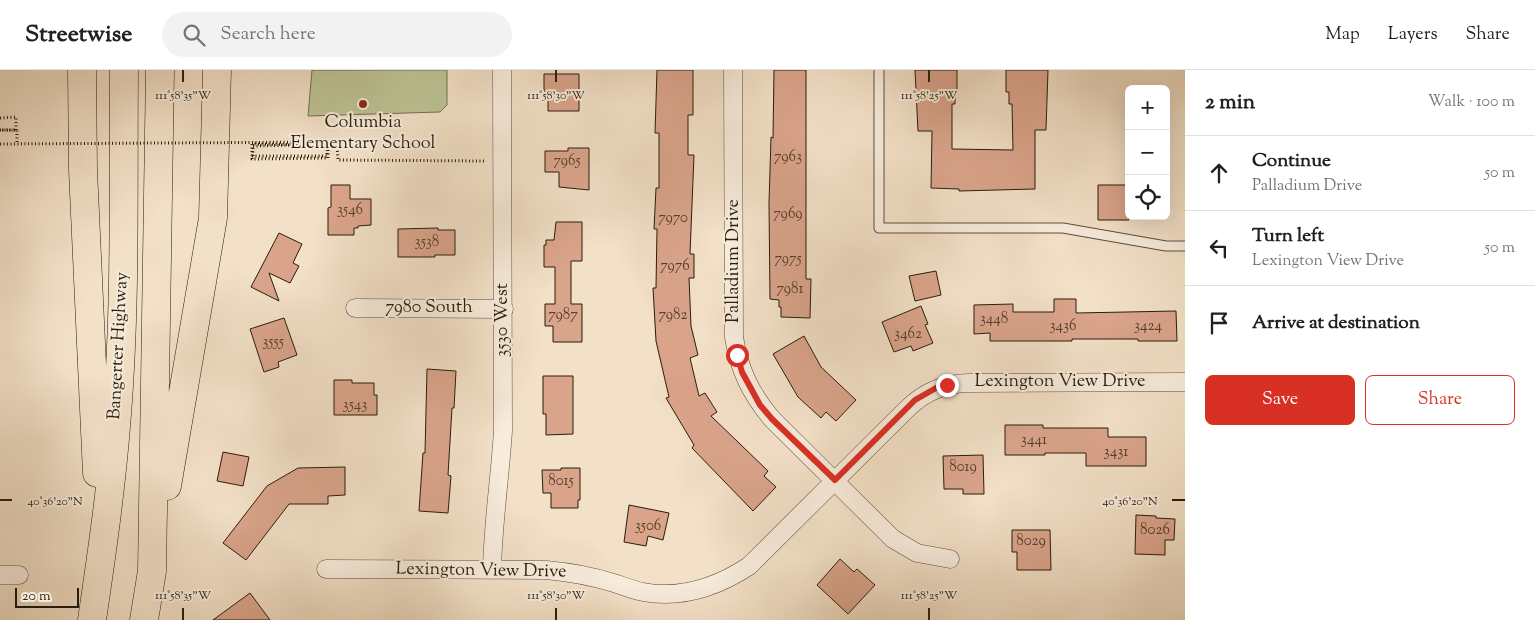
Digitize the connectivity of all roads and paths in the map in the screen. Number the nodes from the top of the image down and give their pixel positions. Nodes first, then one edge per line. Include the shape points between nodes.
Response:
1 (82, 70) edge
2 (124, 70) edge
3 (160, 70) edge
4 (217, 70) edge
5 (502, 70) edge
6 (733, 70) edge
7 (879, 70) edge
8 (0, 118) edge
9 (0, 130) edge
10 (0, 144) edge
11 (487, 161) dead end
12 (1185, 246) edge
13 (355, 308) dead end
14 (504, 309) junction
15 (1185, 382) edge
16 (835, 480) junction
17 (101, 559) junction
18 (950, 559) dead end
19 (326, 569) dead end
20 (492, 570) junction
21 (152, 571) junction
22 (0, 575) edge
23 (19, 575) dead end
24 (92, 620) edge
25 (144, 620) edge

1 - 17 highway via 83,170
2 - 17 highway, Bangerter Highway via 123,269 117,414
3 - 21 highway, Bangerter Highway
4 - 21 highway via 213,218
5 - 14 street, 3530 West
6 - 16 street, Palladium Drive via 734,320 737,355 742,372 760,405
7 - 12 lane via 879,228 1063,228 1166,246
8 - 9 path, bridge via 16,117 16,130
9 - 10 path, bridge via 17,130 17,144
10 - 11 path, bridge via 328,142 328,158 252,159 252,144 327,144 327,156 253,156 253,146 337,144 338,160
13 - 14 street, 7980 South
14 - 20 street, 3530 West via 503,431
15 - 16 street, Lexington View Drive via 970,382 947,385 915,400
16 - 18 street, Palladium Drive via 904,547 916,553
16 - 20 street, Lexington View Drive via 748,566 732,577 695,590 676,594 644,592 576,574 546,570
17 - 24 highway, Bangerter Highway
19 - 20 street, Lexington View Drive
21 - 25 highway, Bangerter Highway
22 - 23 street

